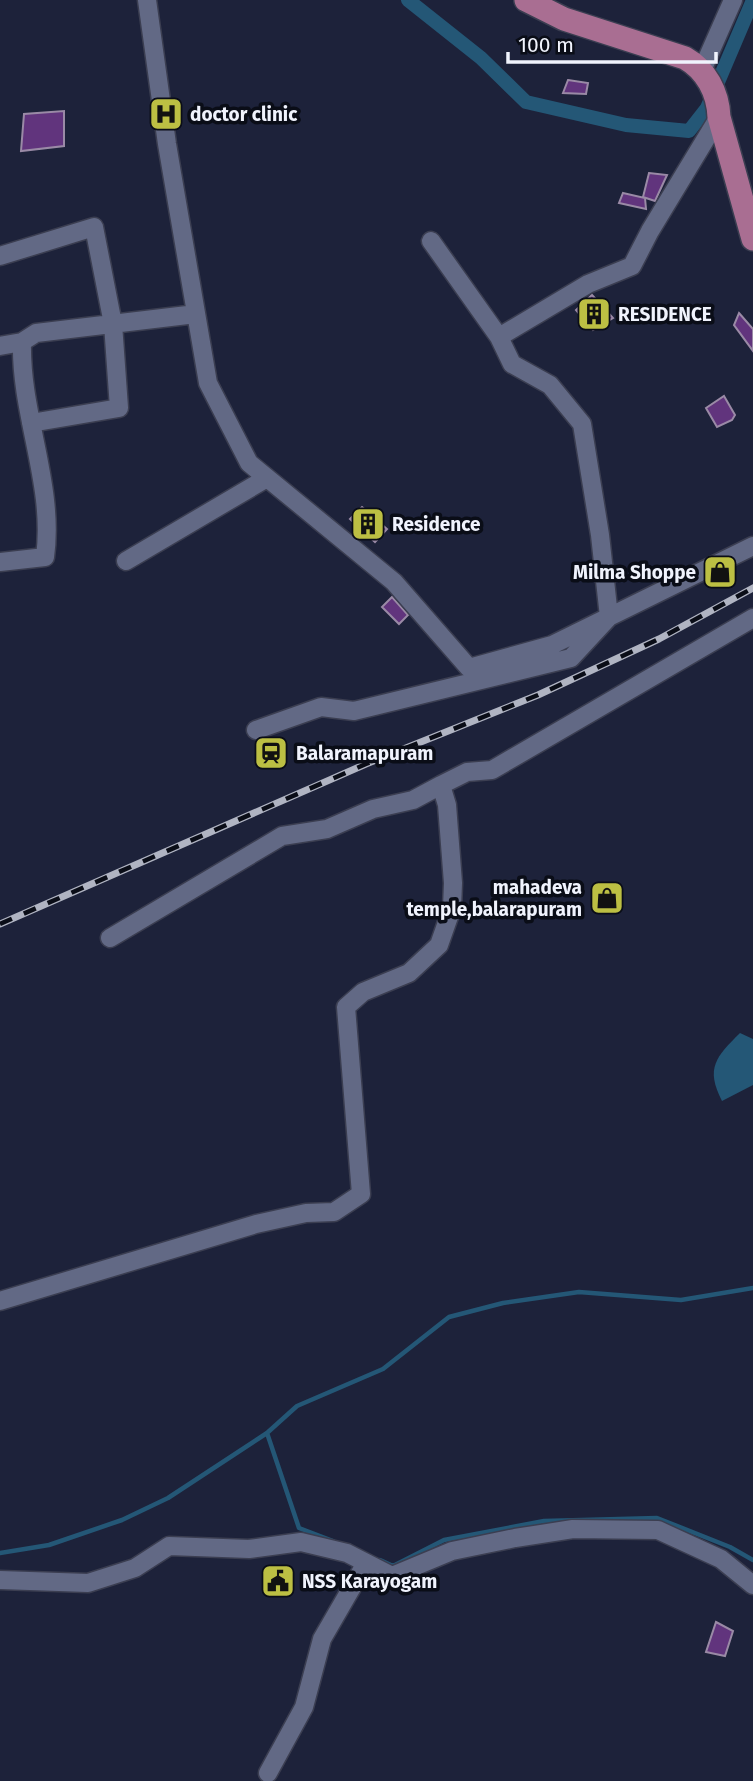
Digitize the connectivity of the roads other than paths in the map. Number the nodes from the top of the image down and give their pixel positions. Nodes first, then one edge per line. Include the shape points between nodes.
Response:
1 (147, 0) edge
2 (526, 0) edge
3 (733, 0) edge
4 (703, 68) junction
5 (718, 111) junction
6 (748, 189) edge
7 (753, 239) edge
8 (431, 241) dead end
9 (0, 256) edge
10 (196, 314) junction
11 (113, 324) junction
12 (499, 337) junction
13 (22, 342) junction
14 (0, 346) edge
15 (31, 424) junction
16 (267, 478) junction
17 (753, 546) edge
18 (126, 561) dead end
19 (0, 562) edge
20 (609, 617) junction
21 (753, 618) edge
22 (256, 730) dead end
23 (441, 785) junction
24 (110, 938) dead end
25 (0, 1301) edge
26 (366, 1563) junction
27 (0, 1580) edge
28 (753, 1585) edge
29 (268, 1773) dead end

1 - 10 street
2 - 4 main road via 564,19
3 - 4 street
4 - 5 main road
5 - 6 main road
5 - 12 street via 632,266 588,284
6 - 7 main road
8 - 12 street
9 - 11 street via 94,227
10 - 11 street
10 - 16 street via 208,383 249,463
11 - 13 street via 36,333
11 - 15 street via 119,408
12 - 20 street via 512,364 550,385 582,424
13 - 14 street
13 - 15 street via 21,369
15 - 19 street via 49,527 45,556
16 - 18 street
16 - 20 street via 394,582 469,668 552,645
17 - 20 street
20 - 22 street via 571,658 354,711 321,707
21 - 23 street via 492,770 467,772
23 - 24 street via 413,800 373,809 327,829 282,836
23 - 25 street via 447,805 453,883 452,908 439,945 409,972 363,992 346,1007 361,1194 334,1212 256,1224
26 - 27 street via 301,1542 248,1549 169,1546 135,1568 88,1583
26 - 28 street via 392,1576 452,1550 515,1538 573,1529 658,1530 721,1559
26 - 29 street via 322,1639 304,1707

